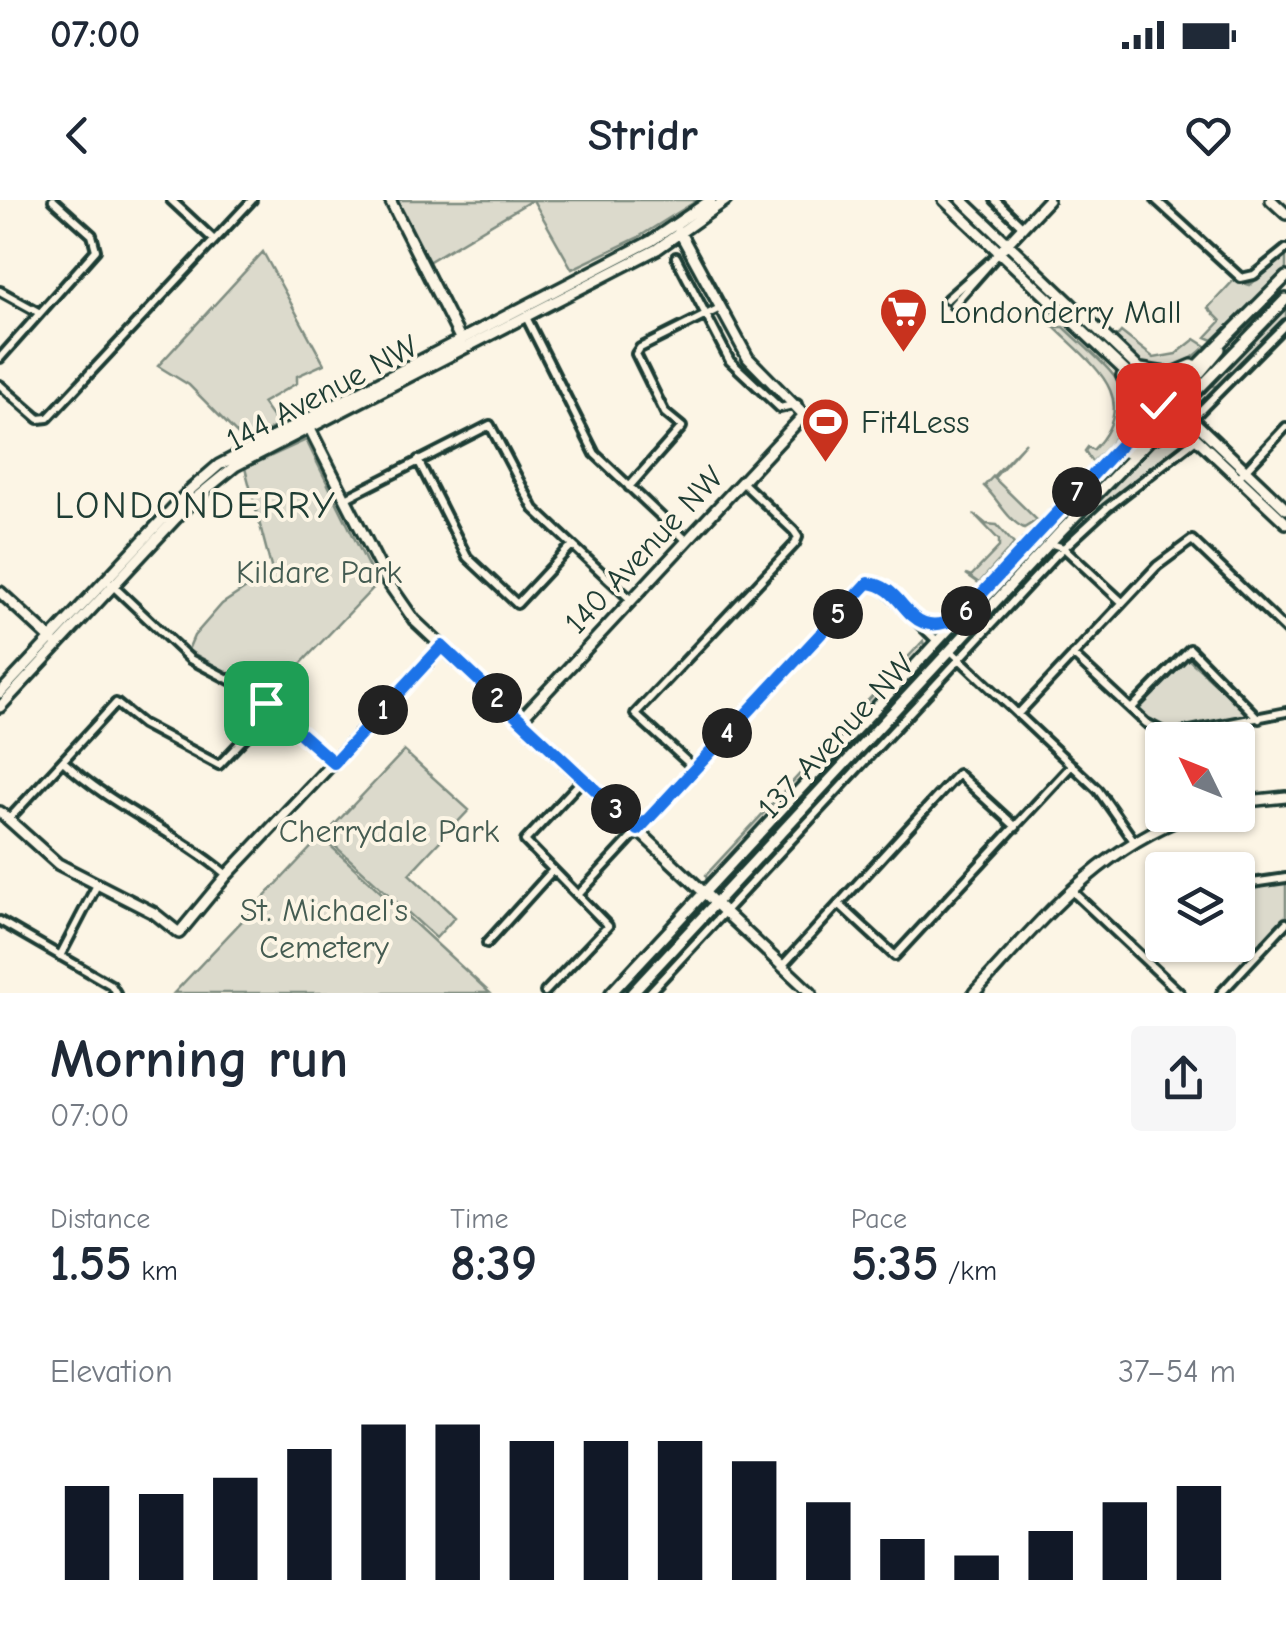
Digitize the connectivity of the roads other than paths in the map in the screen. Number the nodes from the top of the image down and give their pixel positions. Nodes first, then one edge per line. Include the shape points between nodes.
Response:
1 (52, 200) edge
2 (170, 200) edge
3 (252, 200) edge
4 (390, 200) edge
5 (711, 200) edge
6 (726, 200) edge
7 (944, 200) edge
8 (962, 200) edge
9 (996, 200) edge
10 (1048, 200) edge
11 (1156, 200) edge
12 (1271, 200) edge
13 (1286, 214) edge
14 (1023, 227) junction
15 (679, 230) junction
16 (214, 240) junction
17 (1003, 248) junction
18 (1286, 250) edge
19 (676, 257) dead end
20 (1286, 277) edge
21 (0, 291) edge
22 (1286, 299) edge
23 (950, 302) dead end
24 (718, 309) junction
25 (38, 312) junction
26 (524, 312) junction
27 (704, 316) junction
28 (1286, 324) edge
29 (1236, 326) junction
30 (462, 343) junction
31 (0, 358) edge
32 (1204, 358) junction
33 (1112, 361) junction
34 (1133, 364) junction
35 (1201, 384) junction
36 (0, 385) edge
37 (1214, 396) junction
38 (1173, 402) junction
39 (798, 404) junction
40 (1163, 410) junction
41 (1191, 420) junction
42 (306, 422) junction
43 (1286, 427) edge
44 (1128, 436) junction
45 (1194, 439) junction
46 (1141, 446) junction
47 (418, 460) junction
48 (1242, 475) junction
49 (742, 482) junction
50 (629, 487) junction
51 (1098, 492) junction
52 (346, 498) junction
53 (1286, 509) edge
54 (1286, 524) edge
55 (1059, 533) junction
56 (686, 540) junction
57 (1049, 543) junction
58 (572, 545) junction
59 (1064, 548) junction
60 (110, 583) junction
61 (0, 592) edge
62 (630, 600) junction
63 (1122, 602) junction
64 (960, 617) junction
65 (917, 621) junction
66 (1286, 630) edge
67 (938, 641) junction
68 (54, 642) junction
69 (442, 646) junction
70 (950, 650) junction
71 (1074, 655) junction
72 (959, 659) junction
73 (0, 692) edge
74 (0, 707) edge
75 (273, 708) junction
76 (1130, 710) junction
77 (1286, 712) edge
78 (1018, 714) junction
79 (1259, 719) junction
80 (520, 720) junction
81 (63, 761) junction
82 (334, 763) junction
83 (1072, 765) junction
84 (694, 768) junction
85 (583, 778) junction
86 (1286, 797) edge
87 (1255, 800) edge
88 (4, 816) edge
89 (1016, 827) junction
90 (638, 830) junction
91 (1154, 832) edge
92 (1134, 841) junction
93 (553, 870) junction
94 (227, 875) junction
95 (1286, 878) edge
96 (98, 883) junction
97 (1255, 883) edge
98 (1070, 890) junction
99 (705, 892) junction
100 (580, 894) junction
101 (716, 902) junction
102 (839, 904) junction
103 (724, 912) junction
104 (0, 921) edge
105 (1286, 922) edge
106 (487, 943) dead end
107 (1257, 954) joint
108 (60, 956) junction
109 (782, 966) junction
110 (545, 992) edge
111 (116, 993) edge
112 (611, 993) edge
113 (632, 993) edge
114 (649, 993) edge
115 (811, 993) edge
116 (974, 993) edge
117 (1180, 993) edge
118 (1221, 993) edge

1 - 25 street via 98,245
2 - 16 street
3 - 16 street
4 - 30 street
5 - 15 street, 144 Avenue NW
6 - 15 street, 144 Avenue NW
7 - 17 street
8 - 17 street
9 - 14 street
10 - 14 street
11 - 18 street via 1245,278
12 - 13 street
14 - 17 street
15 - 24 street
15 - 26 street, 144 Avenue NW
16 - 36 street via 43,420
17 - 23 street
17 - 33 street
17 - 34 street
19 - 27 street
20 - 29 street, 137 Avenue NW
21 - 25 street
22 - 35 street, 137 Avenue NW
24 - 27 street
24 - 39 street via 748,358
25 - 31 street
26 - 30 street, 144 Avenue NW
26 - 50 street via 595,454
27 - 39 street via 730,362 780,408
27 - 50 street via 636,354 666,413 682,427
28 - 37 street
29 - 32 street, 137 Avenue NW
29 - 38 street
30 - 42 street, 144 Avenue NW
32 - 34 street via 1172,374
32 - 38 street, 137 Avenue NW
33 - 40 street
33 - 44 street via 1134,404
34 - 38 street
35 - 37 street
35 - 38 street, 137 Avenue NW
37 - 41 street
38 - 40 street, 137 Avenue NW
38 - 40 street
38 - 41 street
39 - 49 street, 140 Avenue NW via 804,415
40 - 44 street, 137 Avenue NW
40 - 45 street
40 - 46 street, 137 Avenue NW
40 - 51 street
41 - 48 street
42 - 52 street
42 - 60 street, 144 Avenue NW via 214,481
43 - 48 street
44 - 64 street, 137 Avenue NW
45 - 46 street via 1170,430
45 - 48 street
45 - 59 street, 137 Avenue NW
46 - 51 street, 137 Avenue NW
47 - 52 street
47 - 58 street via 490,425 534,509
47 - 58 street via 467,557 517,604
48 - 53 street
48 - 54 street
49 - 56 street, 140 Avenue NW
49 - 84 street via 798,537 634,714
50 - 56 street
51 - 55 street, 137 Avenue NW
52 - 69 street via 394,595
55 - 57 street, 137 Avenue NW
55 - 59 street
56 - 62 street, 140 Avenue NW
57 - 59 street
57 - 70 street, 137 Avenue NW
58 - 62 street
59 - 63 street
59 - 72 street, 137 Avenue NW
60 - 68 street, 144 Avenue NW
60 - 75 street via 190,659
61 - 68 street
62 - 80 street, 140 Avenue NW
63 - 66 street via 1192,540
63 - 71 street
64 - 65 street, 137 Avenue NW via 940,626
64 - 67 street, 137 Avenue NW
65 - 67 street
65 - 84 street via 873,582
67 - 99 street, 137 Avenue NW
68 - 73 street, 144 Avenue NW
68 - 74 street, 144 Avenue NW
69 - 80 street
69 - 82 street
70 - 72 street
70 - 101 street, 137 Avenue NW
71 - 76 street
71 - 78 street
72 - 78 street
72 - 103 street, 137 Avenue NW
75 - 81 street via 219,765 116,703
75 - 82 street
76 - 79 street via 1158,732 1180,736
76 - 79 street via 1190,650
77 - 79 street
78 - 83 street
80 - 85 street
81 - 88 street
81 - 94 street via 97,792 188,841
82 - 94 street
83 - 89 street
83 - 92 street
84 - 90 street
85 - 90 street
85 - 93 street via 525,842
86 - 87 street
88 - 96 street via 58,864
89 - 102 street via 895,956
89 - 102 street via 958,774
90 - 99 street
90 - 100 street
91 - 92 street
92 - 98 street
93 - 100 street
93 - 106 street
94 - 96 street via 179,933
95 - 97 street
96 - 108 street
98 - 116 street
98 - 117 street
99 - 101 street
99 - 112 street, 137 Avenue NW
100 - 110 street via 608,922 607,929
101 - 103 street
101 - 113 street, 137 Avenue NW
102 - 109 street
103 - 109 street
103 - 114 street, 137 Avenue NW
104 - 108 street
105 - 107 street
107 - 118 street
108 - 111 street
109 - 115 street

